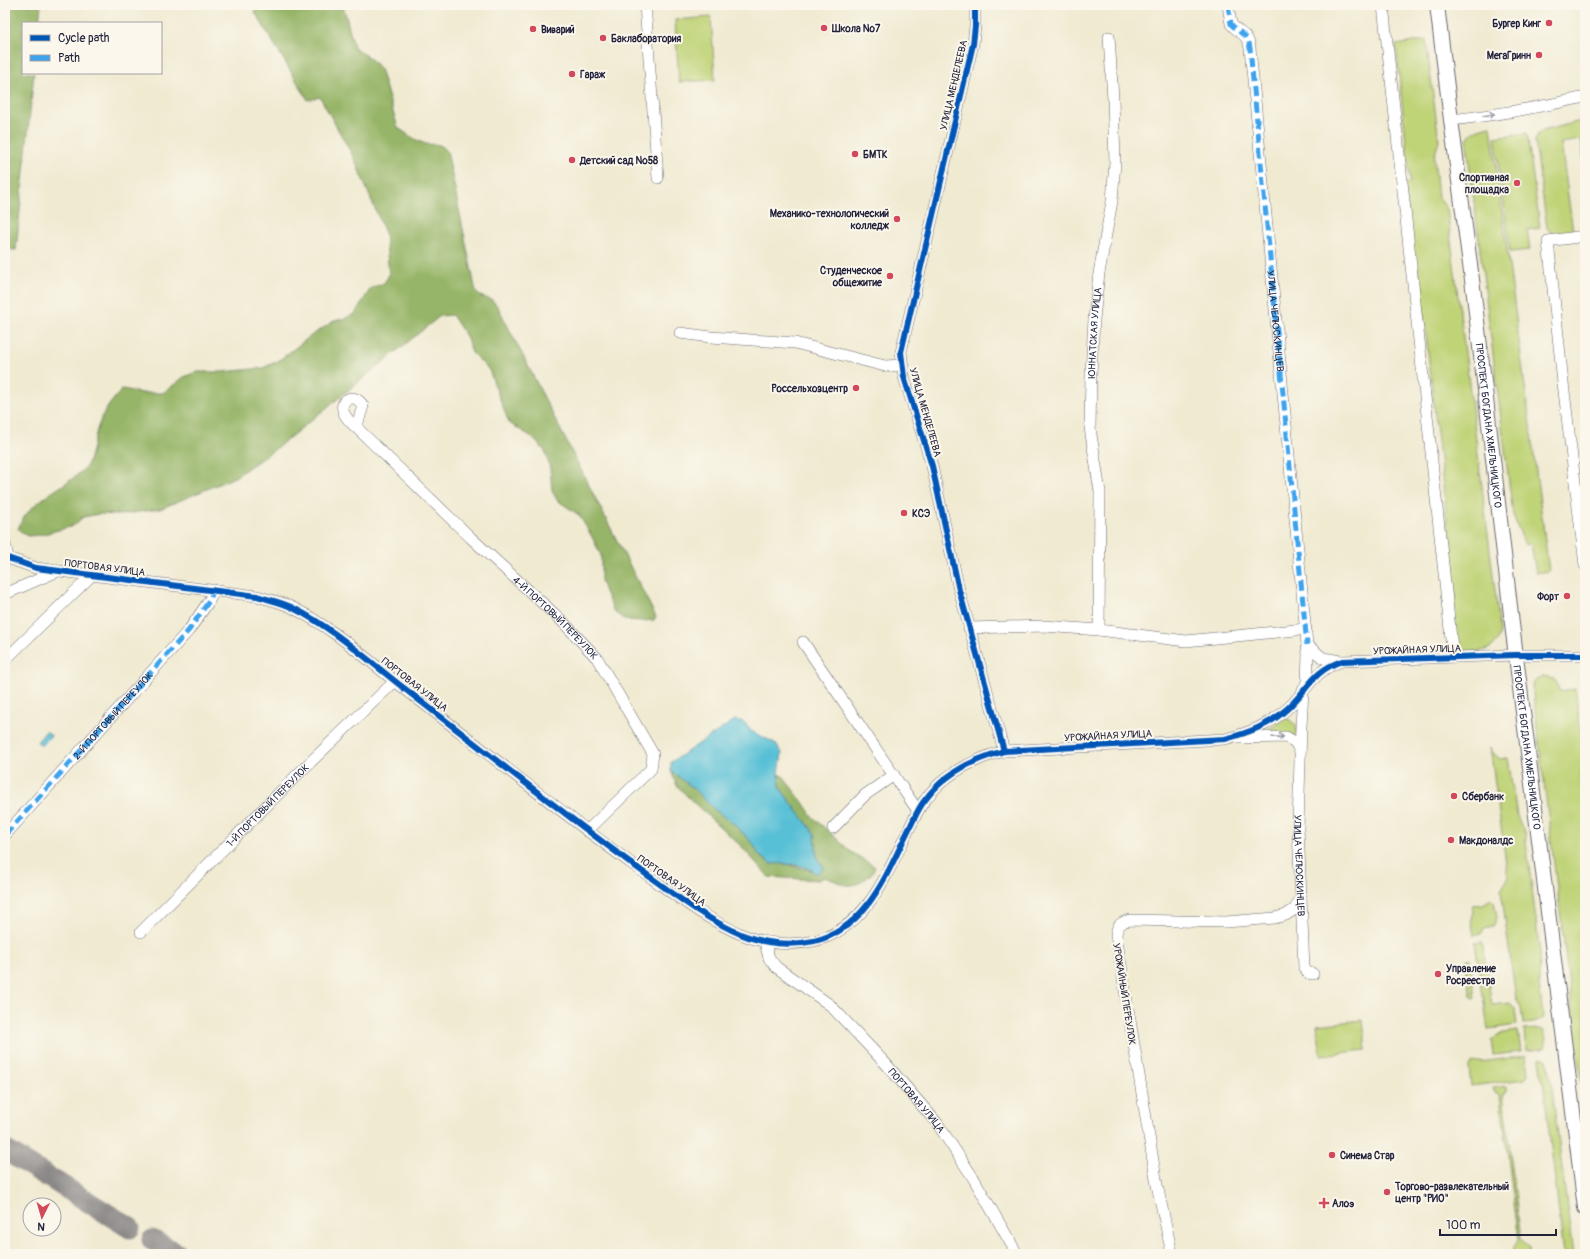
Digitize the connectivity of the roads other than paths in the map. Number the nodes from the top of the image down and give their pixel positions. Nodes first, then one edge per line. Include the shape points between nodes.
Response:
1 (645, 5) edge
2 (975, 5) edge
3 (1228, 5) edge
4 (1383, 5) edge
5 (1438, 5) edge
6 (1444, 5) edge
7 (1109, 37) dead end
8 (1585, 97) edge
9 (1451, 120) junction
10 (658, 178) dead end
11 (1585, 236) edge
12 (680, 332) dead end
13 (902, 365) junction
14 (358, 429) dead end
15 (5, 544) edge
16 (6, 557) edge
17 (1585, 566) edge
18 (59, 571) junction
19 (92, 575) junction
20 (214, 590) junction
21 (5, 594) edge
22 (969, 628) junction
23 (1306, 629) junction
24 (1099, 630) junction
25 (803, 642) dead end
26 (1308, 650) junction
27 (1516, 655) junction
28 (1585, 655) edge
29 (1453, 657) junction
30 (5, 660) edge
31 (1342, 661) junction
32 (1324, 669) junction
33 (395, 681) junction
34 (1303, 691) junction
35 (1280, 715) junction
36 (1301, 726) junction
37 (1225, 739) junction
38 (1004, 751) junction
39 (1300, 752) junction
40 (894, 775) junction
41 (918, 812) junction
42 (833, 828) dead end
43 (587, 831) junction
44 (5, 835) edge
45 (1301, 898) junction
46 (141, 932) dead end
47 (765, 942) junction
48 (1313, 974) dead end
49 (1585, 1208) edge
50 (1017, 1254) edge
51 (1172, 1254) edge

1 - 10 street
2 - 13 street, УЛИЦА МЕНДЕЛЕЕВА via 973,44 901,352
3 - 23 street, УЛИЦА ЧЕЛЮСКИНЦЕВ via 1232,24 1246,35 1249,42
4 - 29 street
5 - 9 main road, ПРОСПЕКТ БОГДАНА ХМЕЛЬНИЦКОГО
6 - 9 main road, ПРОСПЕКТ БОГДАНА ХМЕЛЬНИЦКОГО via 1457,113
7 - 24 street, ЮННАТСКАЯ УЛИЦА via 1115,162 1112,201 1097,288 1090,374 1090,428 1100,492
9 -> 8 street via 1504,113
9 - 27 main road, ПРОСПЕКТ БОГДАНА ХМЕЛЬНИЦКОГО
11 - 17 street via 1548,241
12 - 13 street via 711,337 795,343 885,366
13 - 22 street, УЛИЦА МЕНДЕЛЕЕВА via 932,466
14 - 43 street, 4-Й ПОРТОВЫЙ ПЕРЕУЛОК via 561,620 597,658 653,754 651,769
15 - 16 street
16 - 18 street, ПОРТОВАЯ УЛИЦА via 36,568
18 - 19 street, ПОРТОВАЯ УЛИЦА
18 - 21 street
19 - 20 street, ПОРТОВАЯ УЛИЦА
19 - 30 street
20 - 33 street, ПОРТОВАЯ УЛИЦА via 257,596 292,607 341,639
20 - 44 street, 2-Й ПОРТОВЫЙ ПЕРЕУЛОК via 210,601 189,630
22 - 24 street via 1044,626
22 - 38 street, УЛИЦА МЕНДЕЛЕЕВА
23 - 24 street via 1186,640
23 - 26 street, УЛИЦА ЧЕЛЮСКИНЦЕВ
25 - 40 street
26 - 31 street via 1323,658
26 - 32 street via 1314,666
26 - 34 street, УЛИЦА ЧЕЛЮСКИНЦЕВ via 1307,682
27 - 28 street, УРОЖАЙНАЯ УЛИЦА
27 - 29 street, УРОЖАЙНАЯ УЛИЦА
27 - 49 main road, ПРОСПЕКТ БОГДАНА ХМЕЛЬНИЦКОГО
29 - 31 street, УРОЖАЙНАЯ УЛИЦА
31 - 32 street, УРОЖАЙНАЯ УЛИЦА
32 - 34 street, УРОЖАЙНАЯ УЛИЦА
33 - 43 street, ПОРТОВАЯ УЛИЦА
33 - 46 street, 1-Й ПОРТОВЫЙ ПЕРЕУЛОК via 298,774
34 - 35 street, УРОЖАЙНАЯ УЛИЦА
34 - 36 street, УЛИЦА ЧЕЛЮСКИНЦЕВ
35 - 36 street via 1290,716
35 - 37 street, УРОЖАЙНАЯ УЛИЦА via 1257,729
36 - 39 street, УЛИЦА ЧЕЛЮСКИНЦЕВ
37 - 38 street, УРОЖАЙНАЯ УЛИЦА
37 -> 39 street via 1286,737 1295,742
38 - 41 street, УРОЖАЙНАЯ УЛИЦА via 980,759 955,772 933,790
39 - 45 street, УЛИЦА ЧЕЛЮСКИНЦЕВ via 1298,828
40 - 41 street
40 - 42 street via 865,795
41 - 47 street, УРОЖАЙНАЯ УЛИЦА via 876,894 860,914 829,936 797,943
43 - 47 street, ПОРТОВАЯ УЛИЦА via 699,911 745,936
45 - 48 street, УЛИЦА ЧЕЛЮСКИНЦЕВ via 1304,968
45 - 51 street, УРОЖАЙНЫЙ ПЕРЕУЛОК via 1295,909 1275,918 1226,922 1130,920 1122,922 1117,927 1116,935 1156,1185
47 - 50 street, ПОРТОВАЯ УЛИЦА via 769,958 776,967 830,1005 937,1123

